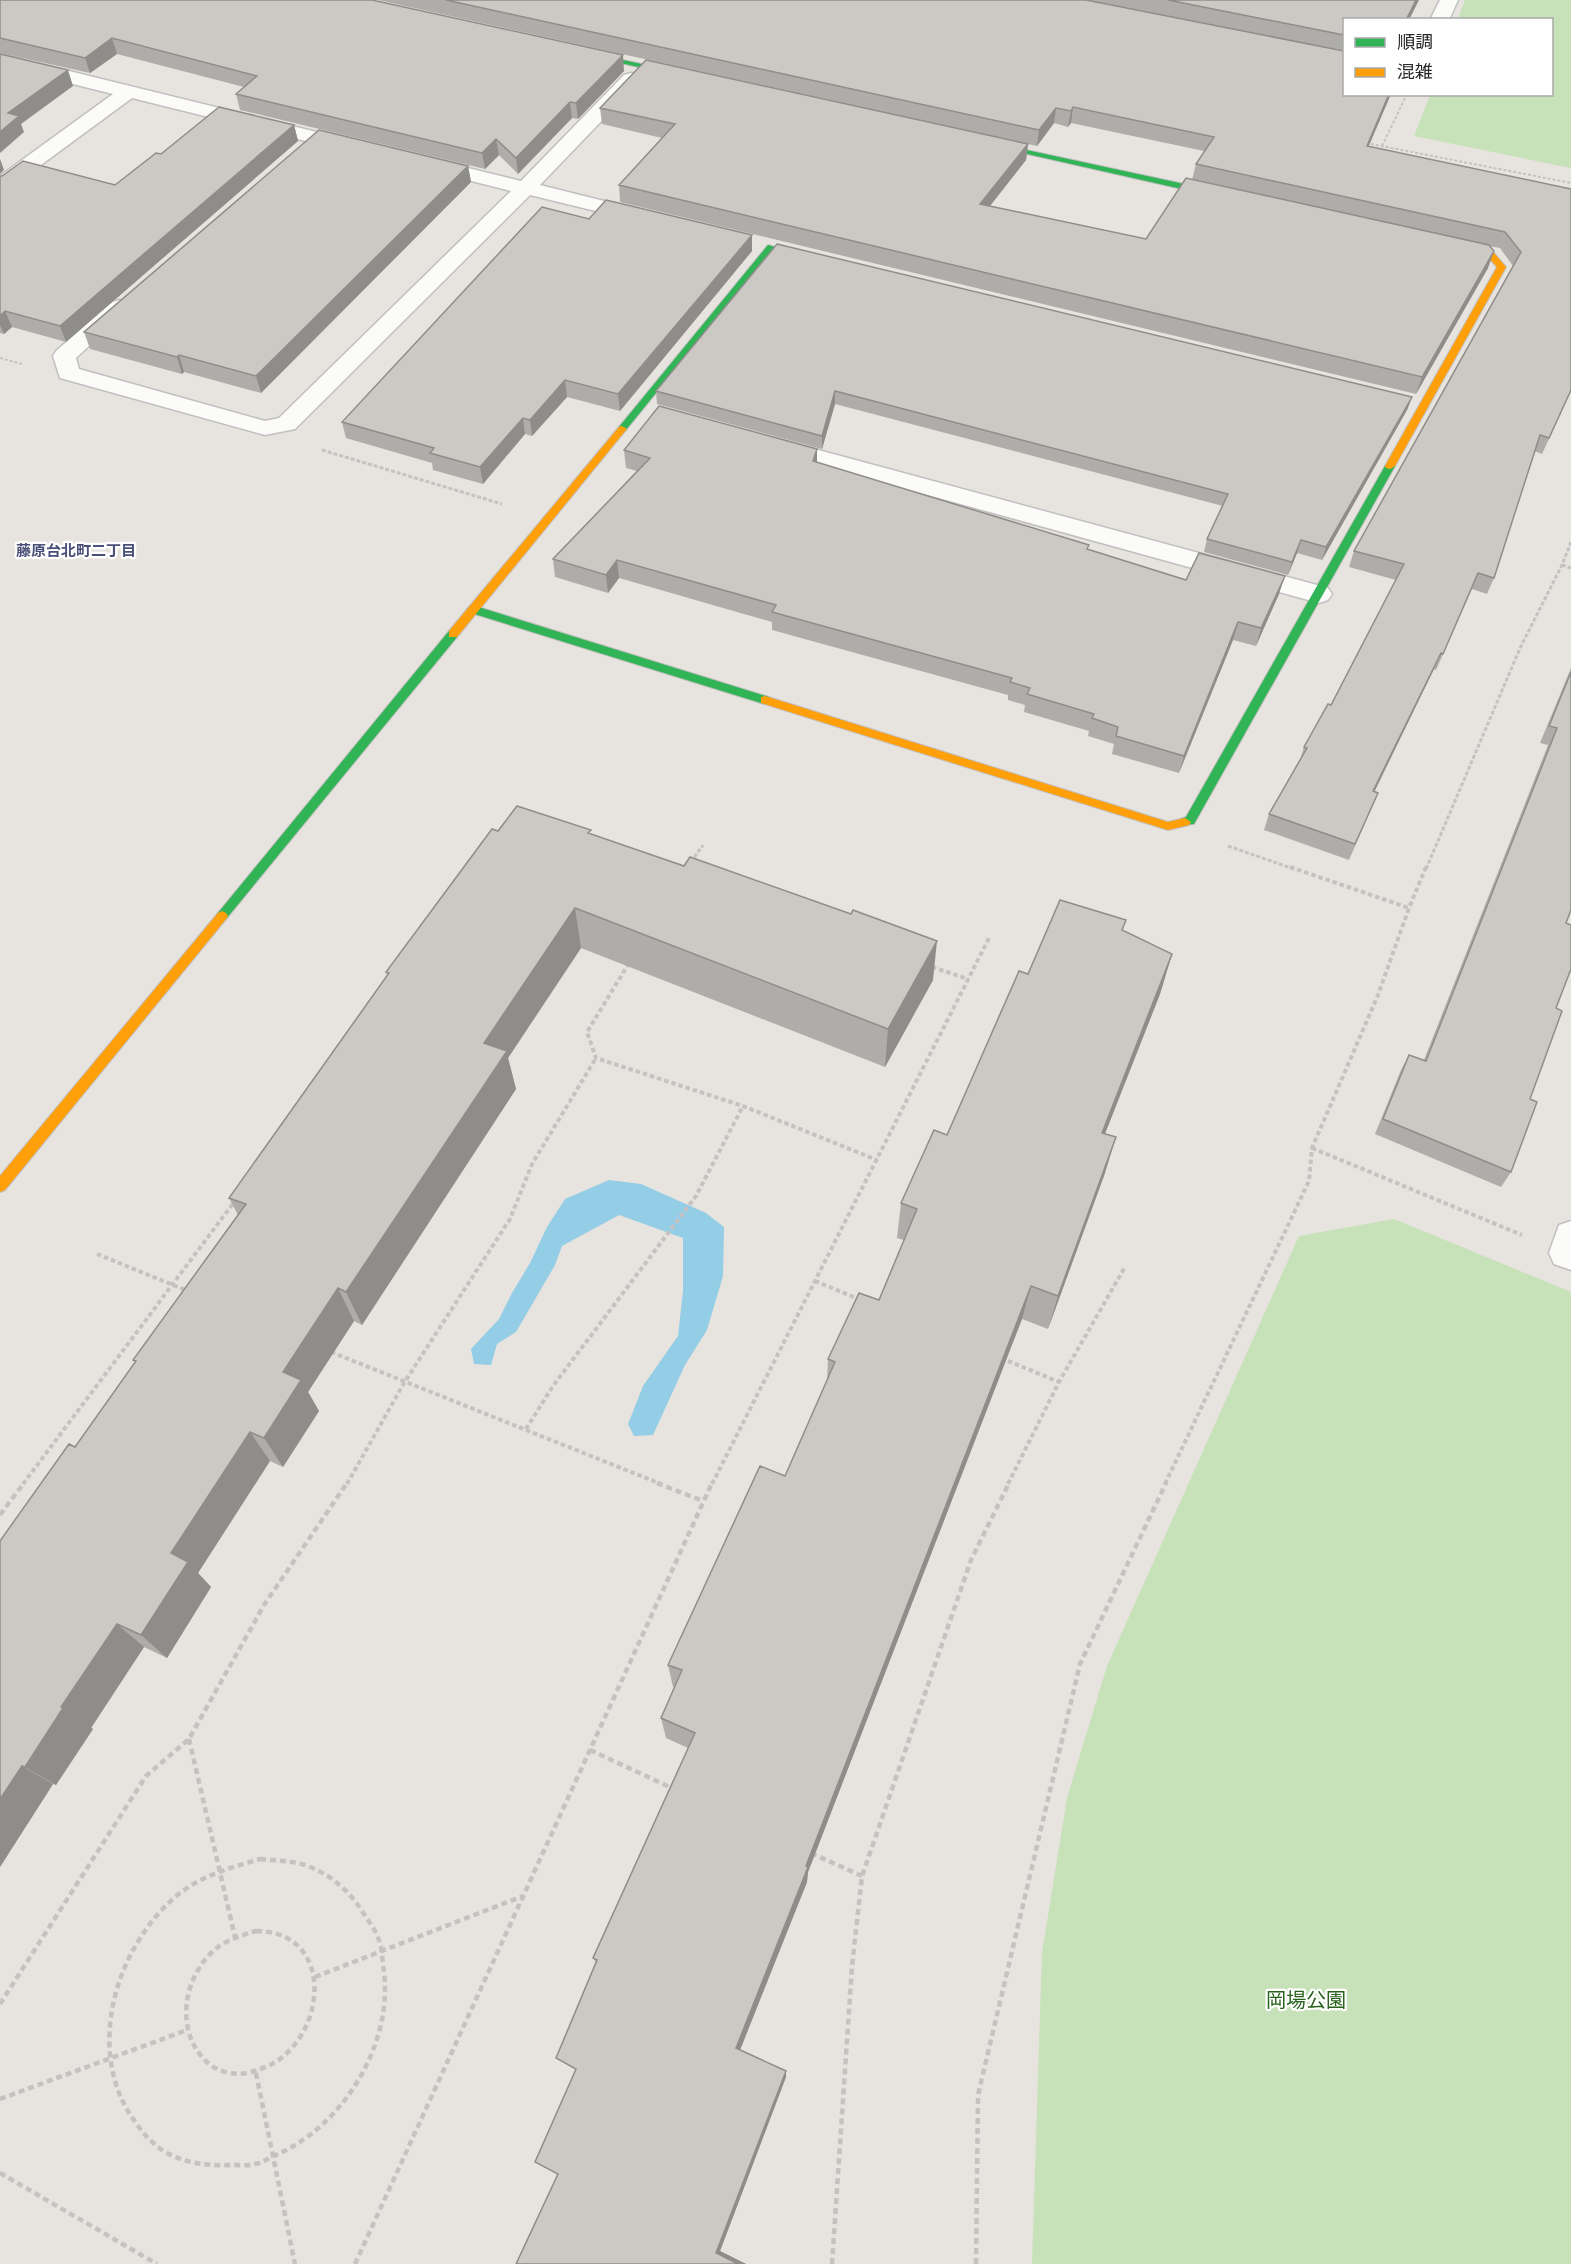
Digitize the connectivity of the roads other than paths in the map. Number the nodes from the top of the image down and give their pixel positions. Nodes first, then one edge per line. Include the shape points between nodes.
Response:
1 (1449, 0) edge
2 (1440, 18) edge
3 (563, 48) edge
4 (0, 60) edge
5 (643, 66) junction
6 (701, 79) edge
7 (128, 92) junction
8 (317, 138) junction
9 (967, 138) edge
10 (375, 152) edge
11 (299, 153) edge
12 (410, 160) edge
13 (0, 186) edge
14 (526, 188) junction
15 (1235, 198) edge
16 (660, 220) edge
17 (749, 242) edge
18 (1432, 242) edge
19 (771, 247) junction
20 (795, 253) edge
21 (136, 294) edge
22 (1400, 399) edge
23 (1423, 405) junction
24 (755, 440) edge
25 (1319, 594) junction
26 (472, 609) junction
27 (0, 1186) edge

1 - 2 street
3 - 5 street
4 - 7 street
5 - 6 street
5 - 14 street
7 - 8 street
7 - 13 street
8 - 10 street
8 - 11 street
9 - 15 street
12 - 14 street
14 - 16 street
14 - 21 street via 287,424 265,428 68,373 64,356
17 - 19 street
18 - 23 street via 1491,255 1502,267
19 - 20 street
19 - 26 street via 651,412 549,519
22 - 23 street
23 - 25 street
24 - 25 street
25 - 26 street via 1190,821 1168,826
26 - 27 street

